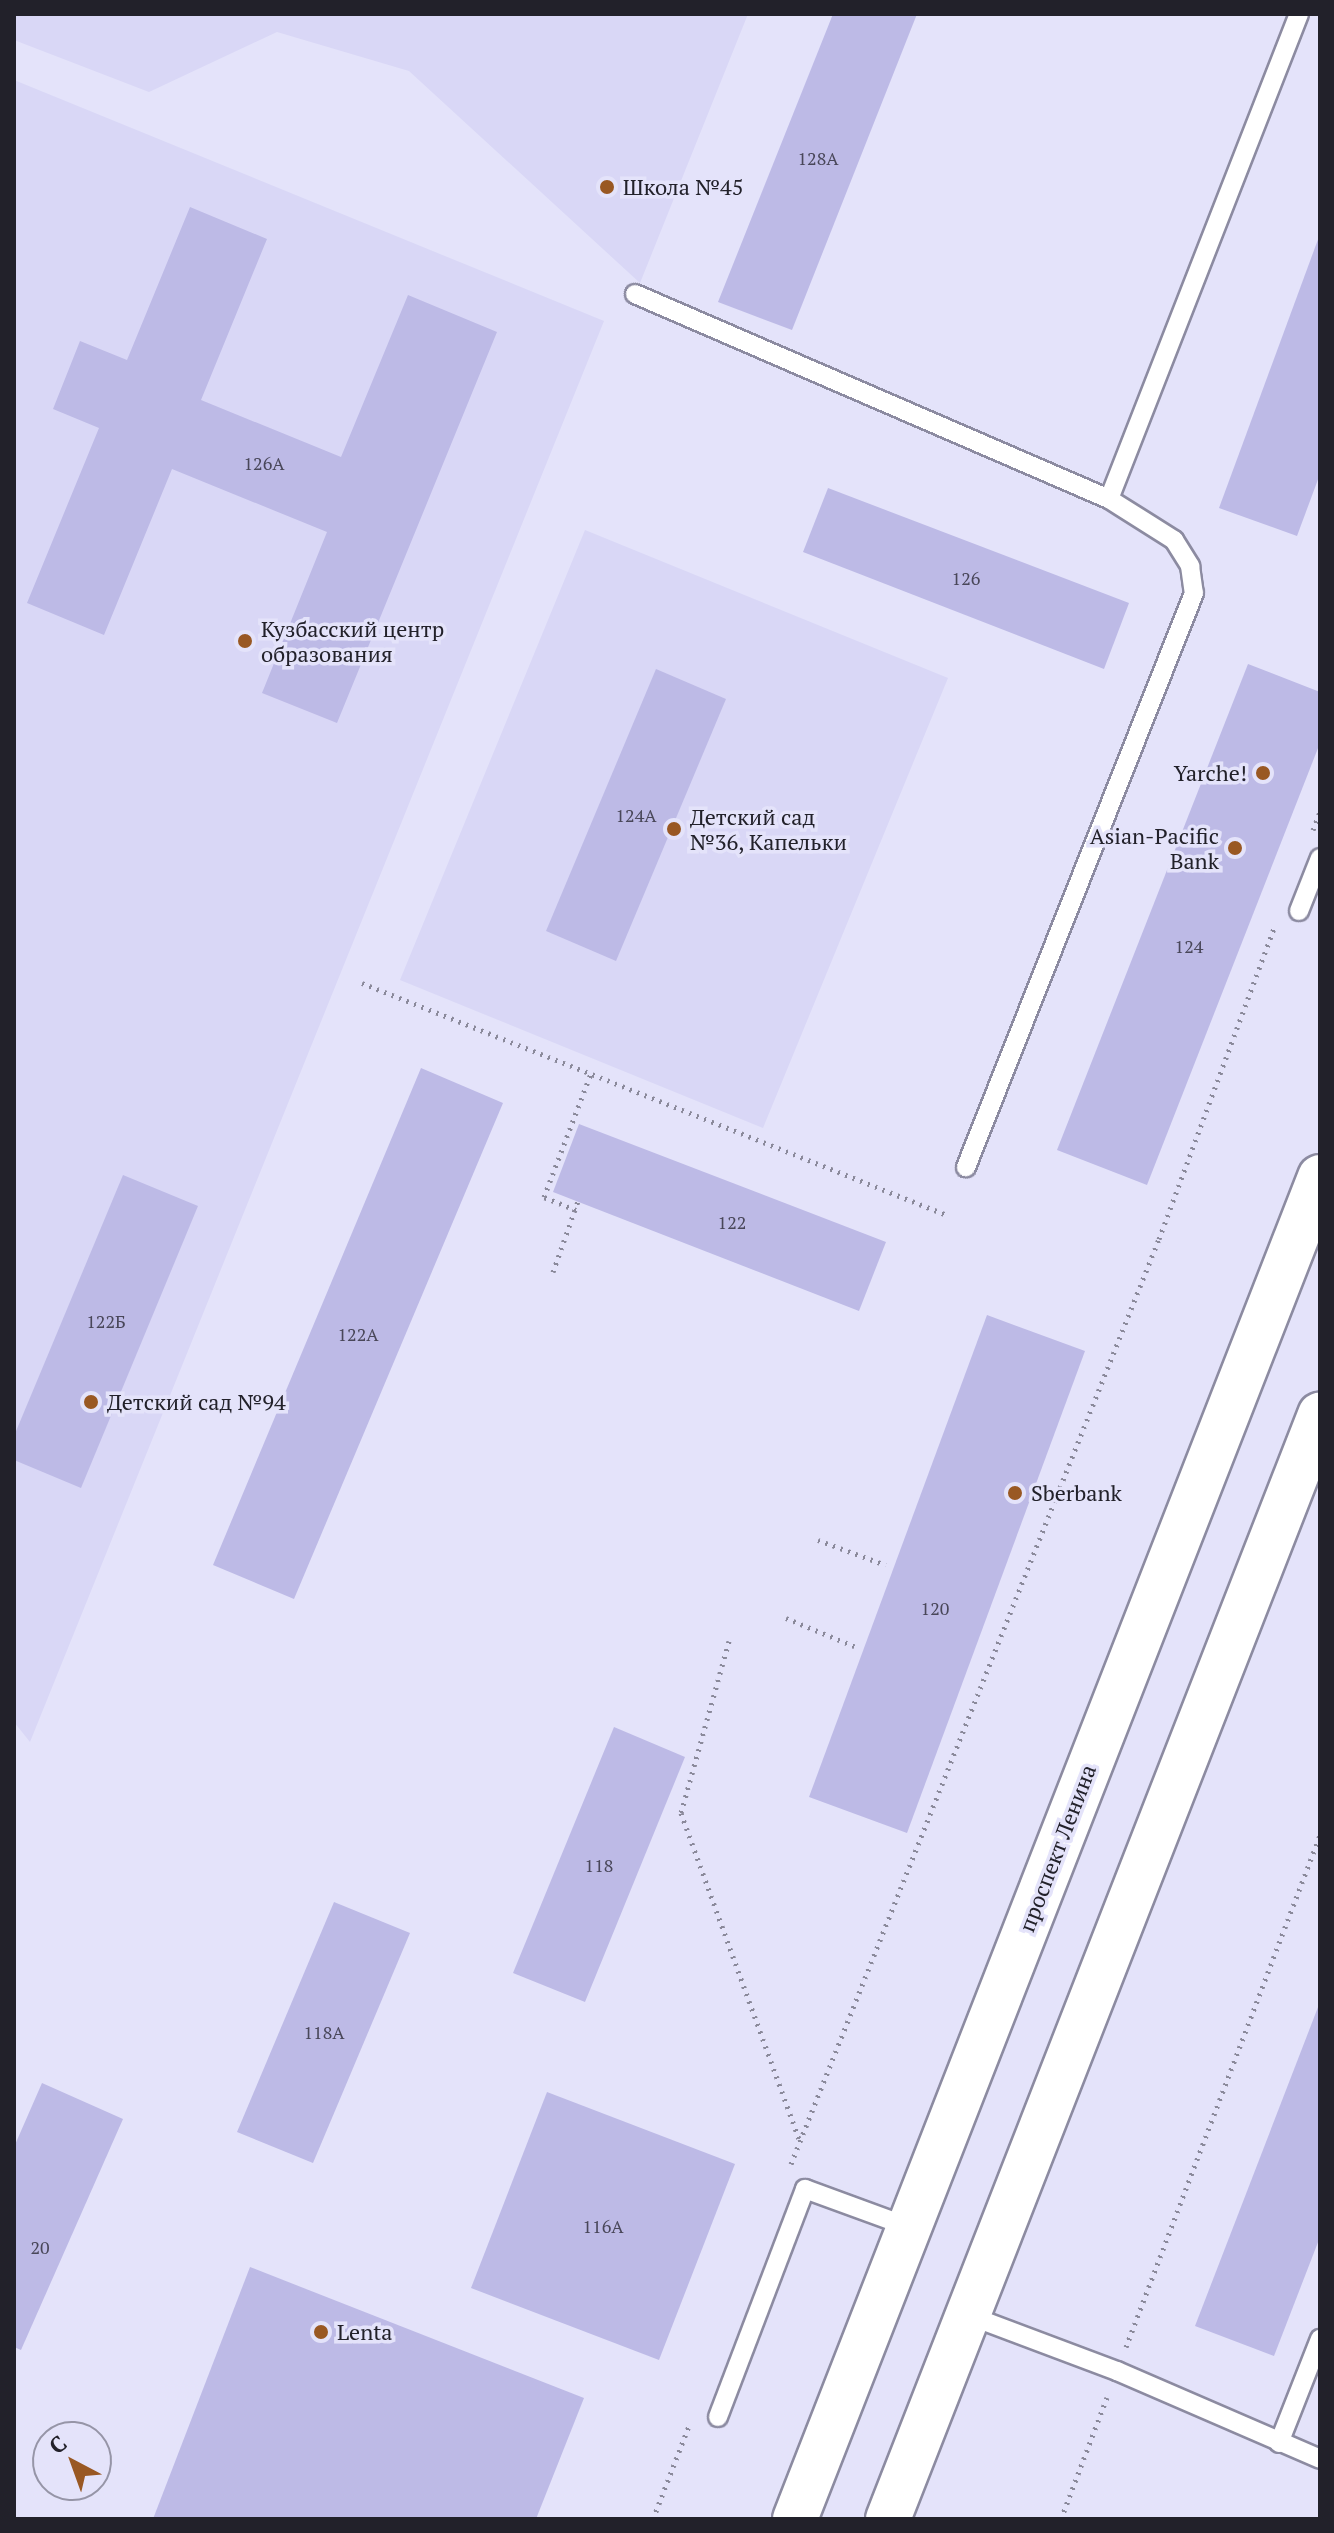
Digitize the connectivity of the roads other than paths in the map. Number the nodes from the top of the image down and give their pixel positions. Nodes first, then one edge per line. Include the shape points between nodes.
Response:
1 (1299, 14) edge
2 (635, 294) dead end
3 (1109, 499) junction
4 (1314, 851) edge
5 (1290, 910) road end
6 (966, 1167) dead end
7 (1320, 1177) edge
8 (1320, 1415) edge
9 (909, 2227) junction
10 (968, 2315) junction
11 (1320, 2339) edge
12 (718, 2417) dead end
13 (1279, 2443) junction
14 (1320, 2459) edge
15 (795, 2519) edge
16 (888, 2519) edge

1 - 3 lane
2 - 3 lane
3 - 6 lane via 1174,540 1190,566 1194,593
4 - 5 lane
7 - 9 main road, проспект Ленина
8 - 10 main road
9 - 12 lane via 805,2189
9 - 15 main road, проспект Ленина
10 - 13 lane via 1117,2371
10 - 16 main road
11 - 13 lane
13 - 14 lane

